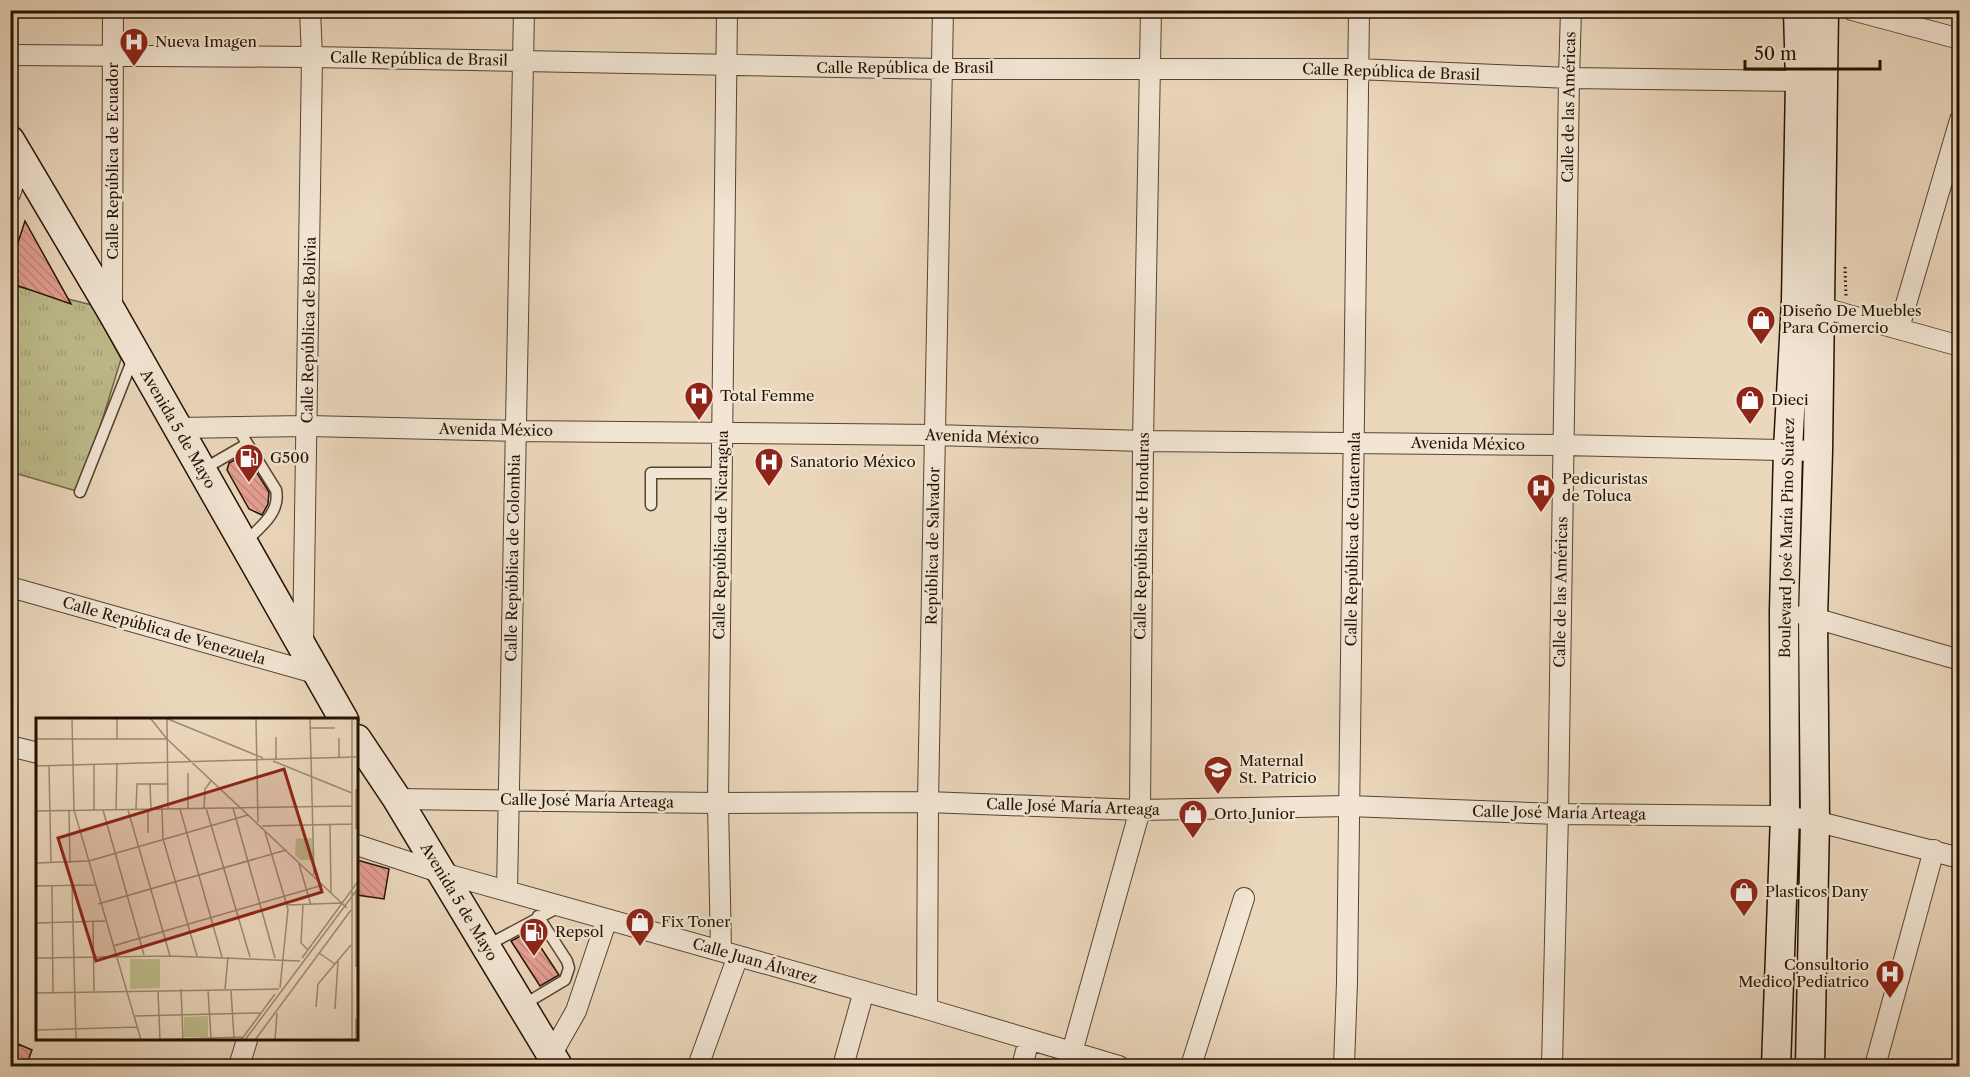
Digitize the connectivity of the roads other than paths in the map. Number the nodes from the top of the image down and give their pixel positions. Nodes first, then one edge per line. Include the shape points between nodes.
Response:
1 (114, 10) edge
2 (310, 10) edge
3 (524, 10) edge
4 (727, 10) edge
5 (943, 10) edge
6 (1151, 10) edge
7 (1359, 10) edge
8 (1571, 10) edge
9 (1798, 10) edge
10 (1824, 10) edge
11 (1852, 10) edge
12 (1959, 39) edge
13 (10, 55) edge
14 (113, 55) junction
15 (312, 57) junction
16 (523, 60) junction
17 (725, 66) junction
18 (1150, 68) junction
19 (942, 69) junction
20 (1357, 69) junction
21 (1569, 78) junction
22 (1800, 81) junction
23 (1959, 120) edge
24 (16, 150) edge
25 (10, 194) edge
26 (1808, 304) junction
27 (112, 312) junction
28 (1899, 328) junction
29 (1959, 346) edge
30 (135, 353) junction
31 (308, 426) junction
32 (237, 427) junction
33 (177, 428) junction
34 (516, 431) junction
35 (723, 433) junction
36 (935, 435) junction
37 (1143, 441) junction
38 (1354, 443) junction
39 (247, 444) junction
40 (1563, 445) junction
41 (1788, 450) junction
42 (1818, 451) junction
43 (202, 470) junction
44 (722, 473) junction
45 (80, 492) dead end
46 (651, 505) dead end
47 (243, 543) junction
48 (10, 587) edge
49 (1784, 610) junction
50 (1813, 617) junction
51 (303, 650) junction
52 (1959, 660) edge
53 (318, 674) junction
54 (341, 718) edge
55 (358, 740) edge
56 (10, 746) edge
57 (36, 752) edge
58 (397, 799) junction
59 (508, 801) junction
60 (928, 802) junction
61 (718, 803) junction
62 (1349, 806) junction
63 (1140, 810) junction
64 (1558, 814) junction
65 (1785, 816) junction
66 (1815, 822) junction
67 (358, 845) edge
68 (1934, 850) junction
69 (1959, 858) edge
70 (439, 872) junction
71 (507, 890) junction
72 (1244, 898) dead end
73 (559, 907) junction
74 (538, 916) junction
75 (607, 919) junction
76 (486, 946) junction
77 (729, 954) junction
78 (864, 991) junction
79 (522, 1005) junction
80 (927, 1009) junction
81 (247, 1041) edge
82 (1029, 1041) junction
83 (1072, 1052) junction
84 (555, 1061) edge
85 (239, 1066) edge
86 (698, 1066) edge
87 (843, 1066) edge
88 (1022, 1066) edge
89 (1119, 1066) edge
90 (1191, 1066) edge
91 (1344, 1066) edge
92 (1552, 1066) edge
93 (1776, 1066) edge
94 (1810, 1066) edge
95 (1875, 1066) edge

1 - 14 street, Calle República de Ecuador
2 - 15 street, Calle República de Bolivia
3 - 16 street, Calle República de Colombia
4 - 17 street, Calle República de Nicaragua
5 - 19 street, República de Salvador
6 - 18 street, Calle República de Honduras
7 - 20 street, Calle República de Guatemala
8 - 21 street, Calle de las Américas
9 - 22 main road, Boulevard José María Pino Suárez
10 - 26 main road, Boulevard José María Pino Suárez
11 - 12 street
13 - 14 street, Calle República de Brasil
14 - 15 street, Calle República de Brasil
14 - 27 street, Calle República de Ecuador
15 - 16 street, Calle República de Brasil
15 - 31 street, Calle República de Bolivia
16 - 17 street, Calle República de Brasil
16 - 34 street, Calle República de Colombia
17 - 19 street, Calle República de Brasil
17 - 35 street, Calle República de Nicaragua
18 - 19 street, Calle República de Brasil
18 - 20 street, Calle República de Brasil
18 - 37 street, Calle República de Honduras
19 - 36 street, República de Salvador
20 - 21 street, Calle República de Brasil
20 - 38 street, Calle República de Guatemala
21 - 22 street, Calle República de Brasil
21 - 40 street, Calle de las Américas
22 - 26 main road, Boulevard José María Pino Suárez
23 - 28 street
24 - 25 street
24 - 27 main road, Avenida 5 de Mayo
26 - 28 street
26 - 41 main road, Boulevard José María Pino Suárez
26 - 42 main road, Boulevard José María Pino Suárez
27 - 30 main road, Avenida 5 de Mayo
28 - 29 street
30 - 33 main road, Avenida 5 de Mayo
30 - 45 lane
31 - 32 street, Avenida México
31 - 34 street, Avenida México
31 - 51 street, Calle República de Bolivia
32 - 33 street, Avenida México
32 - 39 lane
33 - 43 main road, Avenida 5 de Mayo
34 - 35 street, Avenida México
34 - 59 street, Calle República de Colombia
35 - 36 street, Avenida México
35 - 44 street, Calle República de Nicaragua
36 - 37 street, Avenida México
36 - 60 street, República de Salvador
37 - 38 street, Avenida México
37 - 63 street, Calle República de Honduras
38 - 40 street, Avenida México
38 - 62 street, Calle República de Guatemala
39 - 43 lane
39 - 47 lane via 278,498 272,514
40 - 41 street, Avenida México
40 - 64 street, Calle de las Américas
41 - 42 street, Avenida México
41 - 49 main road, Boulevard José María Pino Suárez
42 - 50 main road, Boulevard José María Pino Suárez
43 - 47 main road, Avenida 5 de Mayo
44 - 46 lane via 651,473
44 - 61 street, Calle República de Nicaragua
47 - 51 main road, Avenida 5 de Mayo
48 - 53 street, Calle República de Venezuela
49 - 50 street
49 - 65 main road, Boulevard José María Pino Suárez
50 - 52 street
50 - 66 main road, Boulevard José María Pino Suárez
51 - 53 main road, Avenida 5 de Mayo
53 - 54 main road, Avenida 5 de Mayo
55 - 58 main road, Avenida 5 de Mayo
56 - 57 street
58 - 59 street, Calle José María Arteaga
58 - 70 main road, Avenida 5 de Mayo
59 - 61 street, Calle José María Arteaga
59 - 71 street, Calle República de Colombia
60 - 61 street, Calle José María Arteaga
60 - 63 street, Calle José María Arteaga
60 - 80 street, República de Salvador
61 - 77 street, Calle República de Nicaragua
62 - 63 street, Calle José María Arteaga
62 - 64 street, Calle José María Arteaga
62 - 91 street, Calle República de Guatemala
63 - 83 street, Calle República de Honduras
64 - 65 street, Calle José María Arteaga
64 - 92 street, Calle de las Américas
65 - 66 street, Calle José María Arteaga
65 - 93 main road, Boulevard José María Pino Suárez
66 - 68 street, Calle José María Arteaga
66 - 94 main road, Boulevard José María Pino Suárez
67 - 70 street, Calle Juan Álvarez
68 - 69 street, Calle José María Arteaga
68 - 95 street
70 - 71 street, Calle Juan Álvarez
70 - 76 main road, Avenida 5 de Mayo
71 - 73 street, Calle Juan Álvarez
72 - 90 street
73 - 74 lane
73 - 75 street, Calle Juan Álvarez
74 - 76 lane
74 - 79 lane via 567,961 569,974
75 - 77 street, Calle Juan Álvarez
75 - 84 street
76 - 79 main road, Avenida 5 de Mayo
77 - 78 street, Calle Juan Álvarez
77 - 86 street
78 - 80 street, Calle Juan Álvarez
78 - 87 street
79 - 84 main road, Avenida 5 de Mayo
80 - 82 street, Calle Juan Álvarez
81 - 85 street
82 - 83 street, Calle Juan Álvarez
82 - 88 street
83 - 89 street, Calle Juan Álvarez

